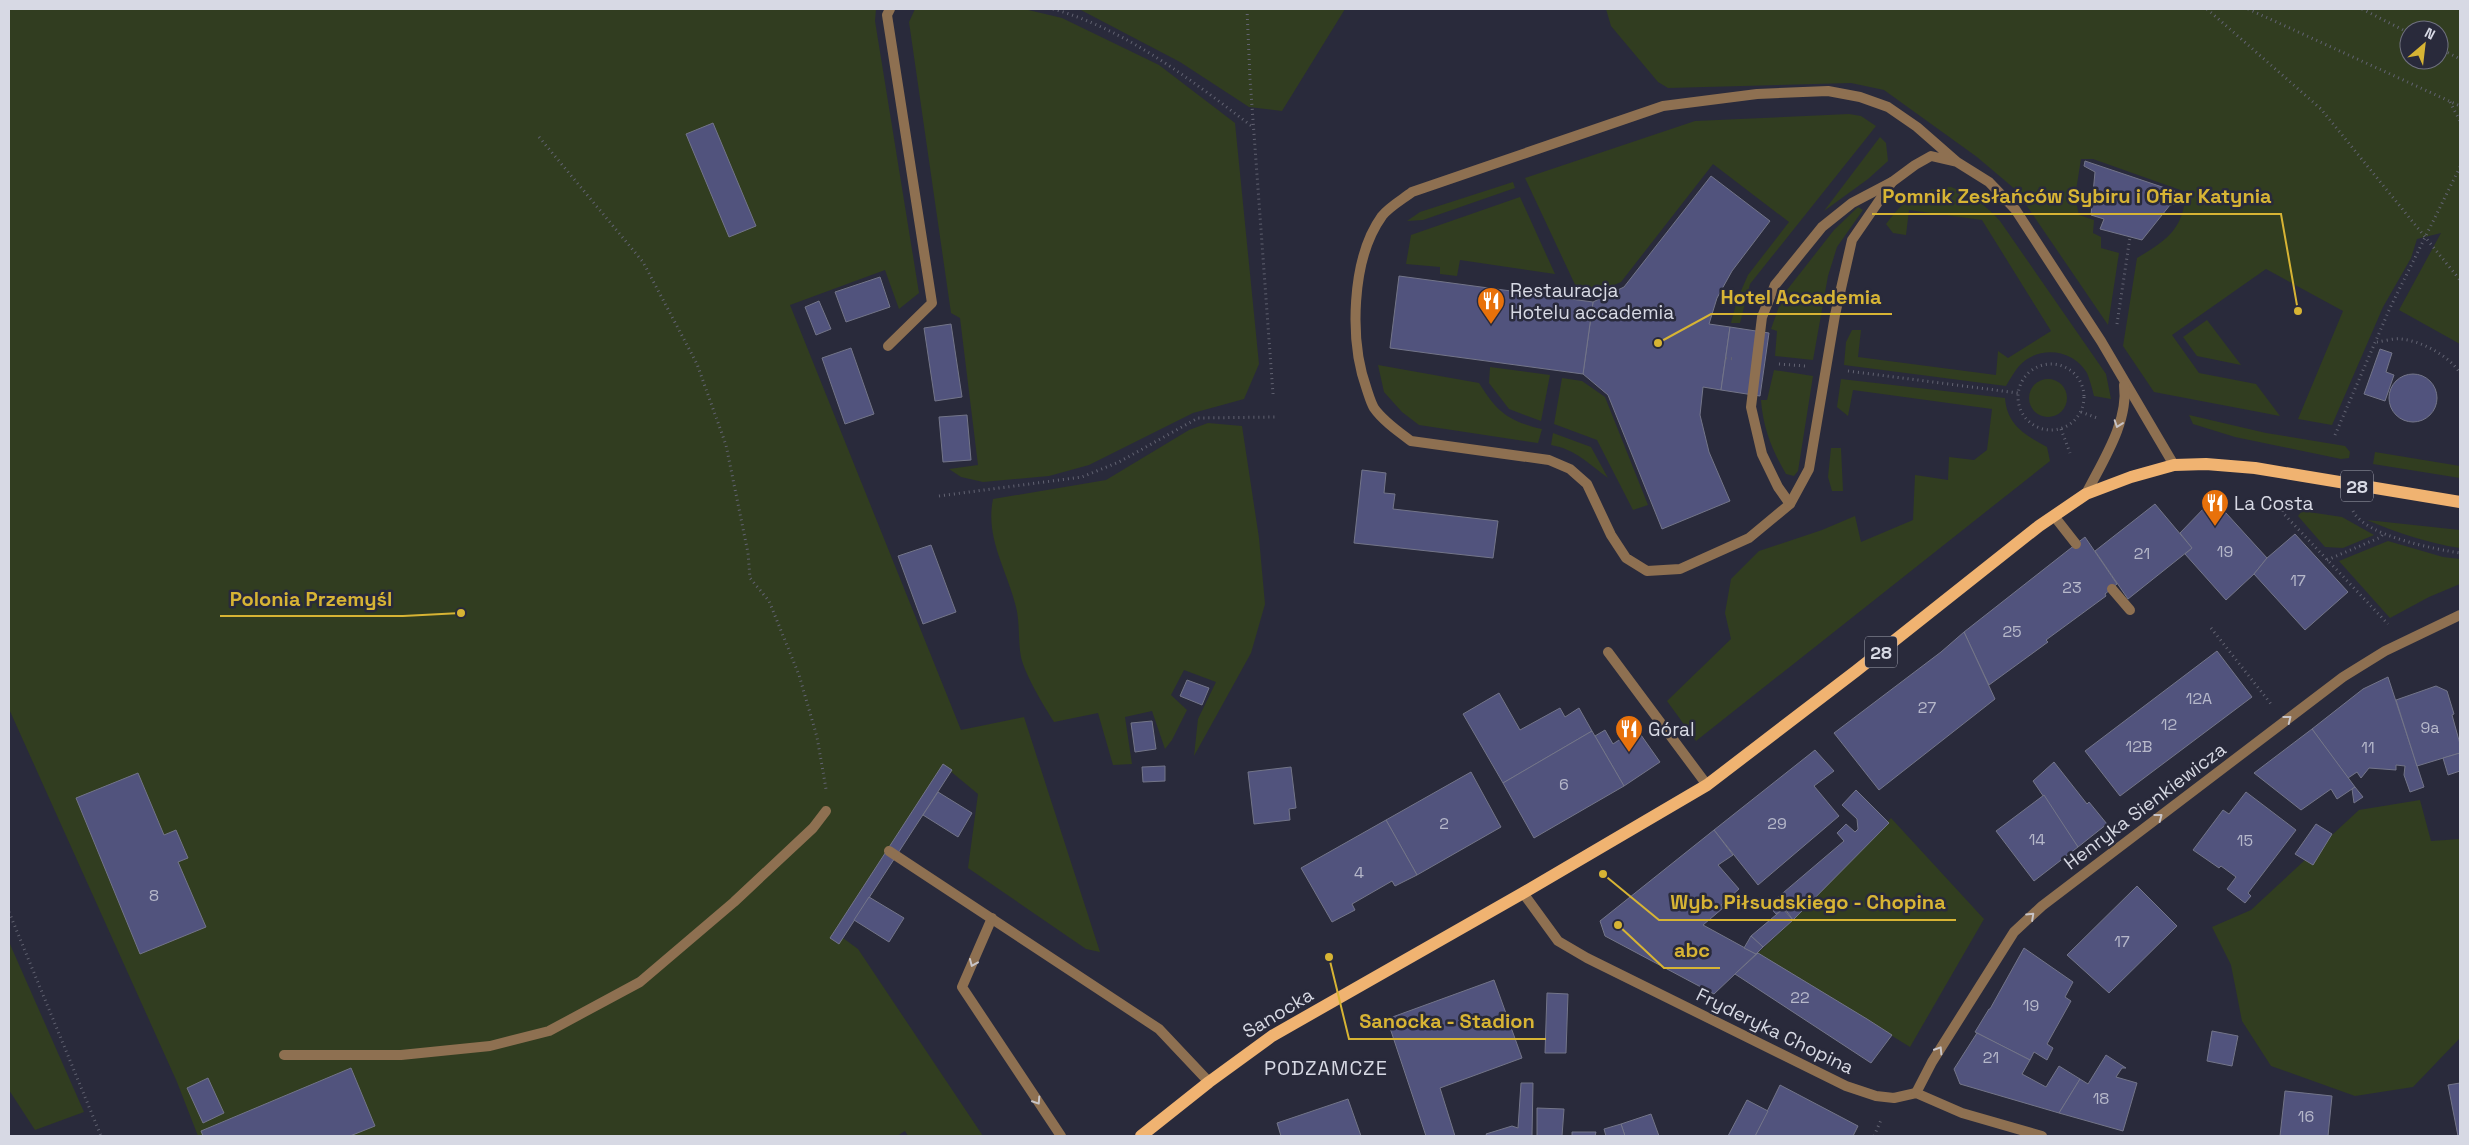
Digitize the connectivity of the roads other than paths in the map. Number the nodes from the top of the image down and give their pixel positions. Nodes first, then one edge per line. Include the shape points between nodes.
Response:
1 (890, 9) edge
2 (1957, 162) junction
3 (1892, 182) junction
4 (888, 346) dead end
5 (2121, 376) junction
6 (2174, 465) junction
7 (2086, 494) junction
8 (2460, 502) edge
9 (1790, 504) junction
10 (2054, 516) junction
11 (2076, 544) dead end
12 (2112, 589) dead end
13 (2130, 610) dead end
14 (2460, 614) edge
15 (1608, 652) dead end
16 (1707, 785) junction
17 (826, 811) road end
18 (889, 851) dead end
19 (1523, 893) junction
20 (992, 918) junction
21 (284, 1055) dead end
22 (1209, 1082) junction
23 (1916, 1093) junction
24 (1061, 1136) edge
25 (1142, 1136) edge
26 (2042, 1136) edge

1 - 4 street via 887,15 932,303
2 - 3 street via 1931,156
2 - 5 street via 1989,182 2015,209
2 - 9 street via 1888,107 1860,97 1828,91 1757,94 1663,106 1412,192 1383,215 1366,246 1359,277 1356,335 1363,379 1374,408 1412,441 1549,460 1570,469 1587,484 1611,535 1626,558 1647,571 1680,569 1749,538
3 - 9 street via 1852,240 1843,271 1809,469
3 - 9 street via 1852,203 1822,227 1775,285 1762,317 1751,407 1762,454
5 - 6 street
5 -> 7 street via 2124,401 2119,422
6 - 7 main road, 28 via 2131,476
6 - 8 main road, 28 via 2255,468
7 - 10 main road, 28
10 - 11 street
10 - 16 main road, 28
12 - 13 street
23 -> 14 street, Henryka Sienkiewicza via 2014,932 2042,906 2343,677 2385,651
15 - 16 street
16 - 19 main road, 28
17 - 21 street via 813,828 734,902 640,982 549,1031 490,1046 401,1055
18 - 20 street
19 - 22 main road, Sanocka / 28 via 1272,1036
19 - 23 street, Fryderyka Chopina via 1558,941 1587,958 1846,1086 1894,1098
20 - 22 street via 1159,1029
20 -> 24 street via 962,987
22 - 25 main road, Sanocka / 28
23 - 26 street via 1962,1113

